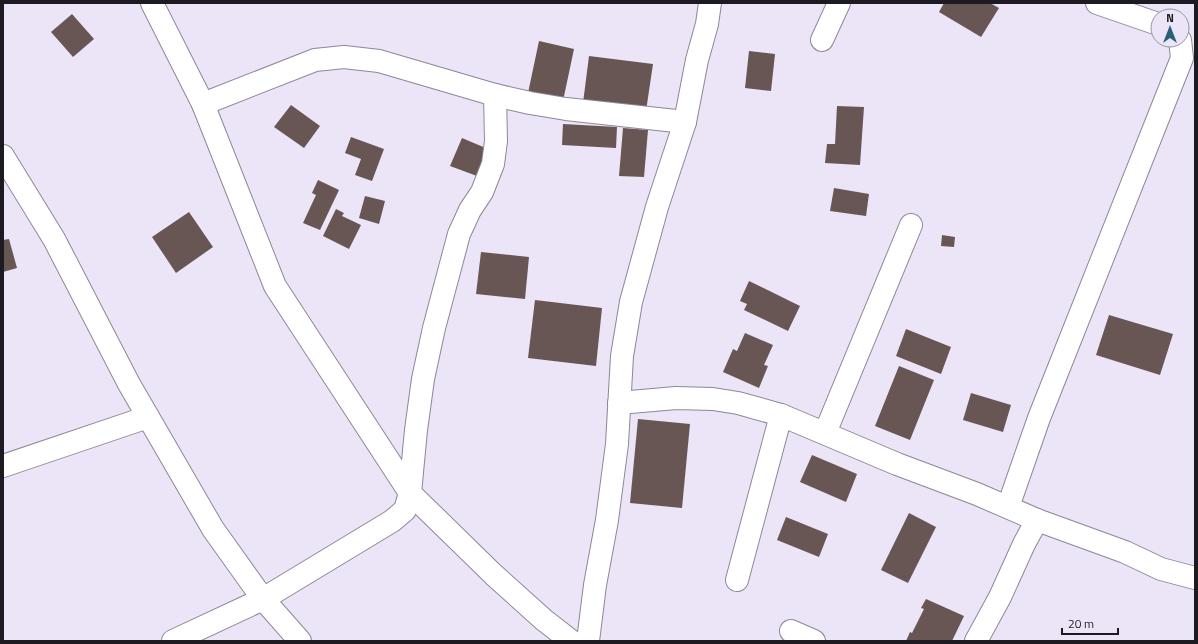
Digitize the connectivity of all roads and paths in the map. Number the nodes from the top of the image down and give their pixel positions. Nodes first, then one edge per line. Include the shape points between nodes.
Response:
1 (152, 3) edge
2 (710, 3) edge
3 (839, 3) edge
4 (1097, 3) edge
5 (1150, 21) edge
6 (822, 40) dead end
7 (1181, 48) edge
8 (495, 95) junction
9 (203, 104) junction
10 (685, 122) junction
11 (3, 156) edge
12 (911, 225) dead end
13 (619, 403) junction
14 (781, 415) junction
15 (148, 417) junction
16 (825, 433) junction
17 (3, 466) edge
18 (410, 493) junction
19 (1008, 507) junction
20 (1038, 520) junction
21 (1195, 578) edge
22 (737, 580) dead end
23 (263, 599) junction
24 (791, 631) dead end
25 (173, 641) edge
26 (300, 641) edge
27 (571, 641) edge
28 (588, 641) edge
29 (814, 641) edge
30 (976, 641) edge

1 - 9 street
2 - 10 street
3 - 6 street
4 - 5 street
7 - 19 street via 1182,58 1039,418
8 - 9 street via 379,61 344,57 315,60
8 - 10 street via 566,109
8 - 18 street via 496,141 493,164 482,192 459,234 445,285 423,379
9 - 18 street via 275,286
10 - 13 street via 657,207 631,302 622,356
11 - 15 street via 54,239
12 - 16 street
13 - 14 street via 676,398 713,399
13 - 28 street via 617,444
14 - 16 street
14 - 22 street
15 - 17 street
15 - 23 street via 213,528
16 - 19 street
18 - 23 street via 405,510 392,522
18 - 27 street via 494,575
19 - 20 street
20 - 21 street via 1125,552 1161,569
20 - 30 street
23 - 25 street
23 - 26 street
24 - 29 street

